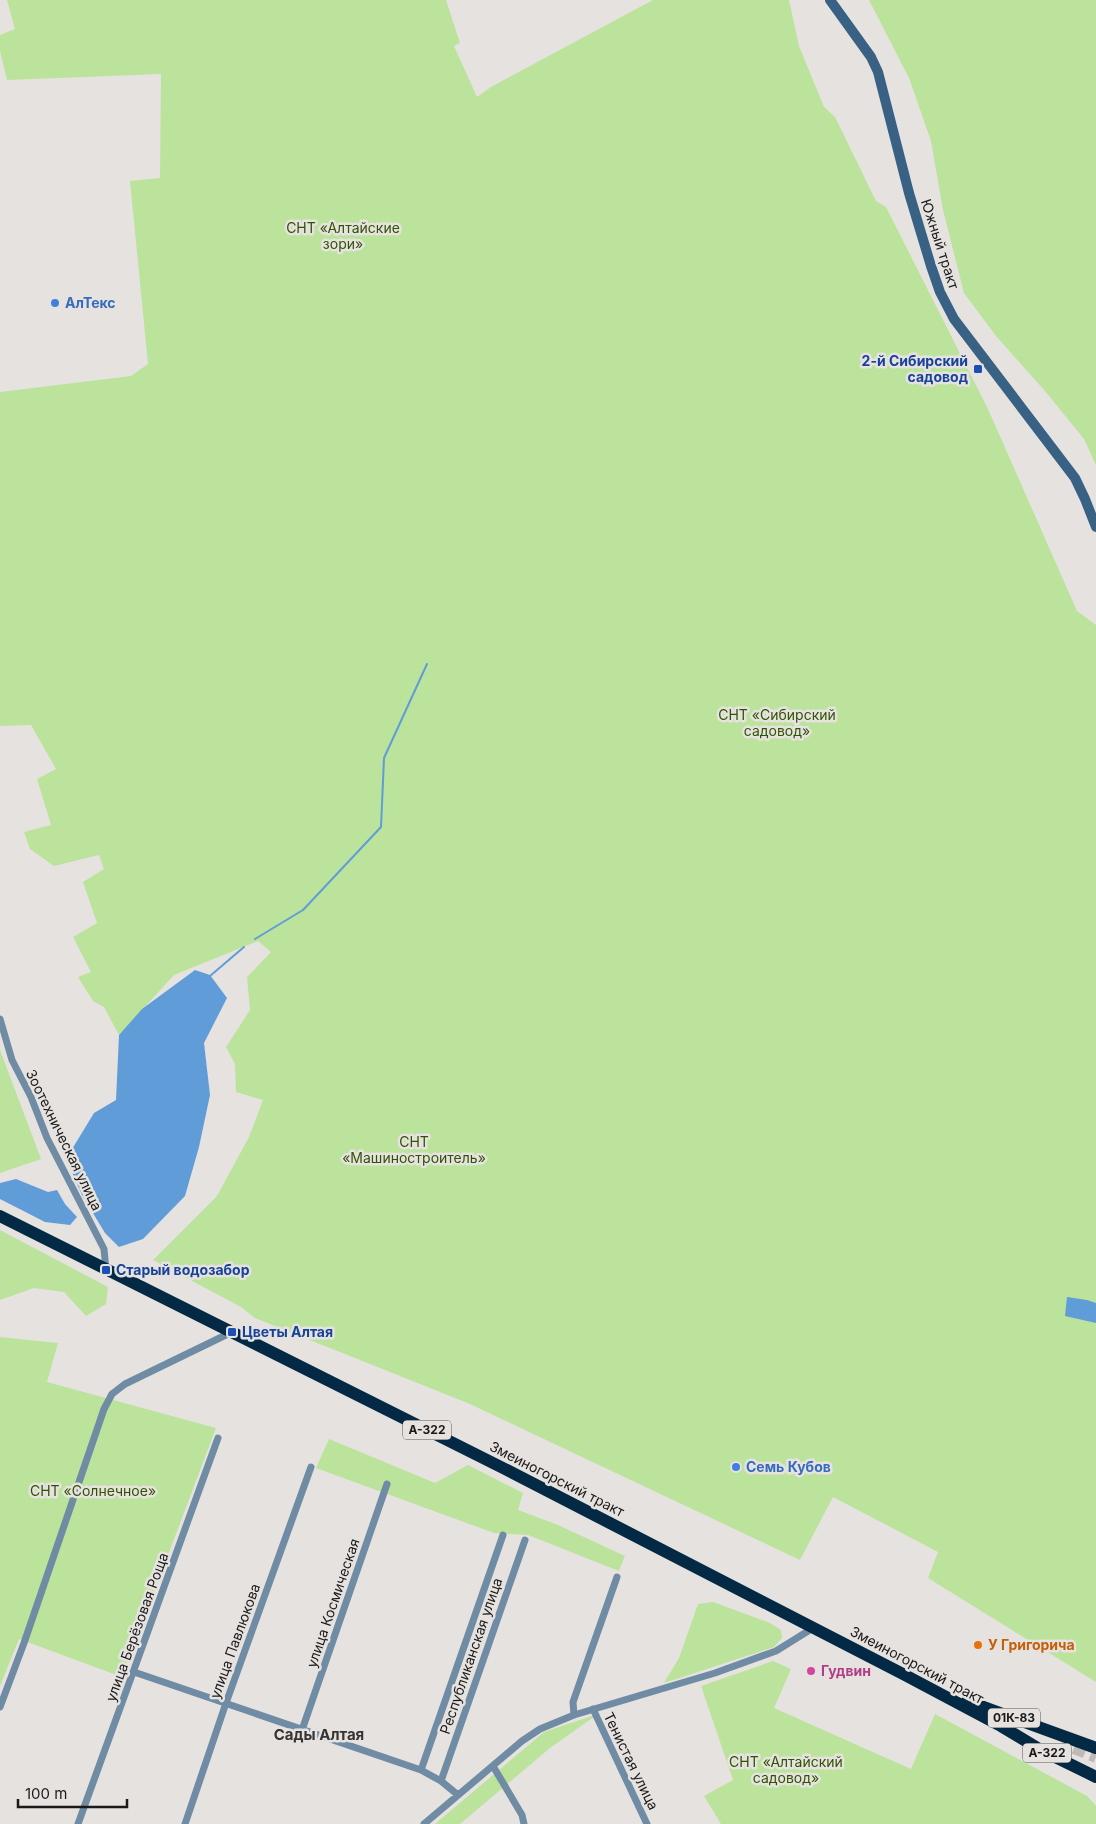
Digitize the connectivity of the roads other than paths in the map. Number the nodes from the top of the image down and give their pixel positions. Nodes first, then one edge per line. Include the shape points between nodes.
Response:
1 (830, 0) edge
2 (1096, 527) edge
3 (0, 1020) edge
4 (0, 1216) edge
5 (106, 1270) junction
6 (232, 1332) junction
7 (218, 1438) dead end
8 (311, 1467) dead end
9 (388, 1484) dead end
10 (503, 1535) dead end
11 (525, 1540) dead end
12 (617, 1577) dead end
13 (814, 1628) junction
14 (134, 1672) junction
15 (931, 1689) junction
16 (226, 1703) junction
17 (977, 1704) junction
18 (0, 1706) edge
19 (593, 1709) junction
20 (574, 1715) junction
21 (1001, 1726) junction
22 (302, 1730) junction
23 (1074, 1748) tunnel mouth
24 (1096, 1748) edge
25 (493, 1766) junction
26 (1096, 1767) edge
27 (421, 1770) junction
28 (1096, 1777) edge
29 (441, 1781) junction
30 (458, 1795) junction
31 (78, 1824) edge
32 (185, 1824) edge
33 (424, 1824) edge
34 (524, 1824) edge
35 (647, 1824) edge

1 - 2 main road, Южный тракт via 878,72 909,193 940,292 954,319 1075,478
3 - 5 street, Зоотехническая улица via 12,1060 47,1138 104,1249
4 - 5 highway, Змеиногорский тракт / А-322
5 - 6 highway, Змеиногорский тракт / А-322
6 - 13 highway, Змеиногорский тракт / А-322
6 - 18 street via 124,1384 112,1394
7 - 14 street, улица Берёзовая Роща
8 - 16 street, улица Павлюкова
9 - 22 street, улица Космическая
10 - 27 street, Республиканская улица
11 - 29 street, Республиканская улица
12 - 20 street via 573,1702
13 - 15 highway, Змеиногорский тракт / А-322
13 - 19 street via 776,1651
14 - 16 street
14 - 31 street, улица Берёзовая Роща
15 - 17 highway, 01К-83
15 - 21 highway, Змеиногорский тракт / А-322
16 - 22 street
16 - 32 street, улица Павлюкова
17 - 23 highway
17 - 24 highway, 01К-83
19 - 20 street
19 - 35 street, Тенистая улица
20 - 25 street via 540,1729
21 - 26 highway
21 - 28 highway, Змеиногорский тракт / А-322
22 - 27 street
25 - 30 street
25 - 34 street
27 - 29 street
29 - 30 street
30 - 33 street

